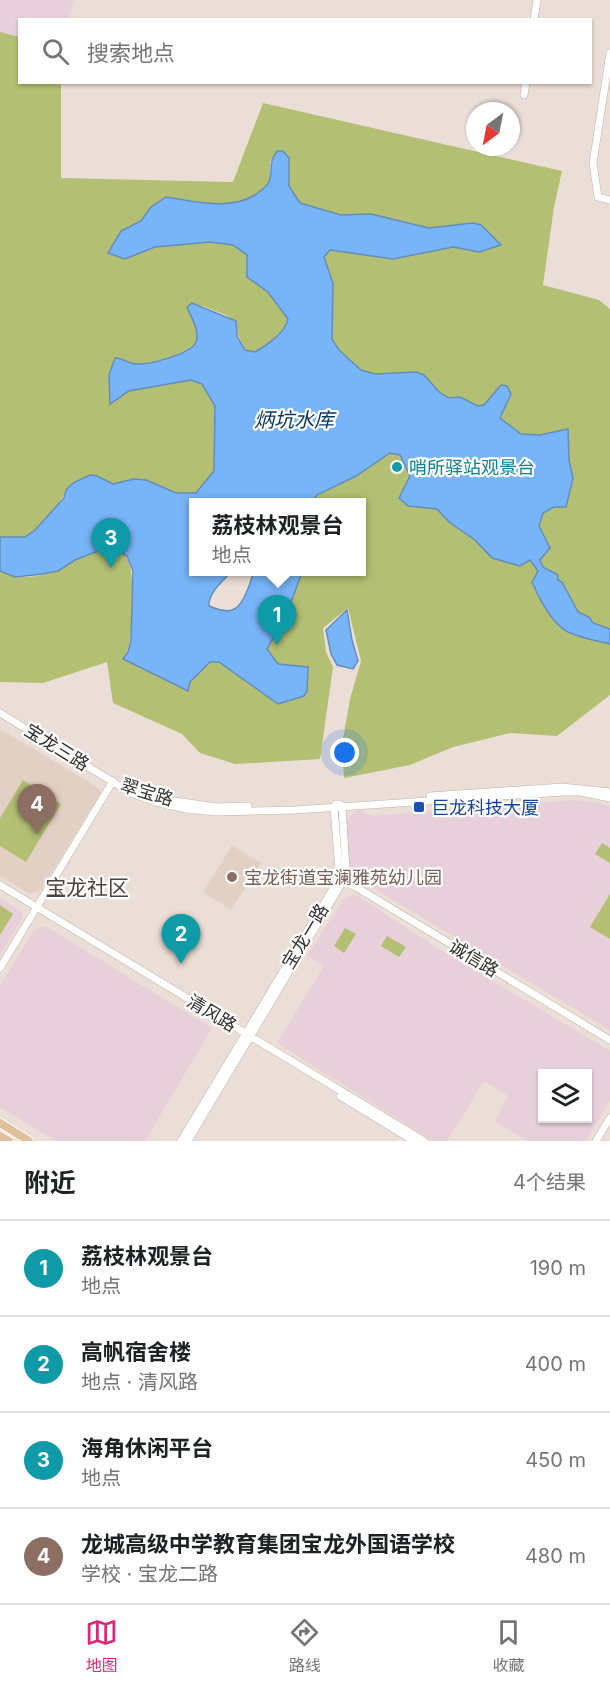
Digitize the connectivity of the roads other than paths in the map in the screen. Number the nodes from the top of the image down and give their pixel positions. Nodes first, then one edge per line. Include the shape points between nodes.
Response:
1 (537, 0) edge
2 (534, 18) edge
3 (610, 53) edge
4 (526, 84) edge
5 (524, 95) dead end
6 (610, 200) edge
7 (0, 713) edge
8 (113, 781) junction
9 (610, 792) edge
10 (610, 798) edge
11 (338, 805) junction
12 (340, 880) junction
13 (0, 885) edge
14 (0, 891) edge
15 (36, 909) junction
16 (0, 968) edge
17 (247, 1037) junction
18 (610, 1040) edge
19 (610, 1118) edge
20 (0, 1123) edge
21 (0, 1136) edge
22 (9, 1141) edge
23 (29, 1141) edge
24 (181, 1141) edge
25 (188, 1141) edge
26 (414, 1141) edge
27 (424, 1141) edge
28 (596, 1141) edge

1 - 2 street
3 - 6 street via 593,163 598,197
4 - 5 street
7 - 8 street, 宝龙三路
8 - 11 street, 翠宝路 via 157,798 217,807
8 - 15 street
9 - 11 street, 翠宝路 via 562,787
10 - 11 street, 翠宝路 via 580,792 547,792
11 - 12 street, 宝龙一路 via 346,870
12 - 17 street, 宝龙一路
12 - 18 street, 诚信路
13 - 15 street, 清风路
14 - 15 street, 清风路
15 - 16 street
15 - 17 street, 清风路
17 - 24 street, 宝龙一路
17 - 25 street, 宝龙一路
17 - 26 street, 清风路
17 - 27 street, 清风路
19 - 28 street
20 - 23 main road
21 - 22 main road

